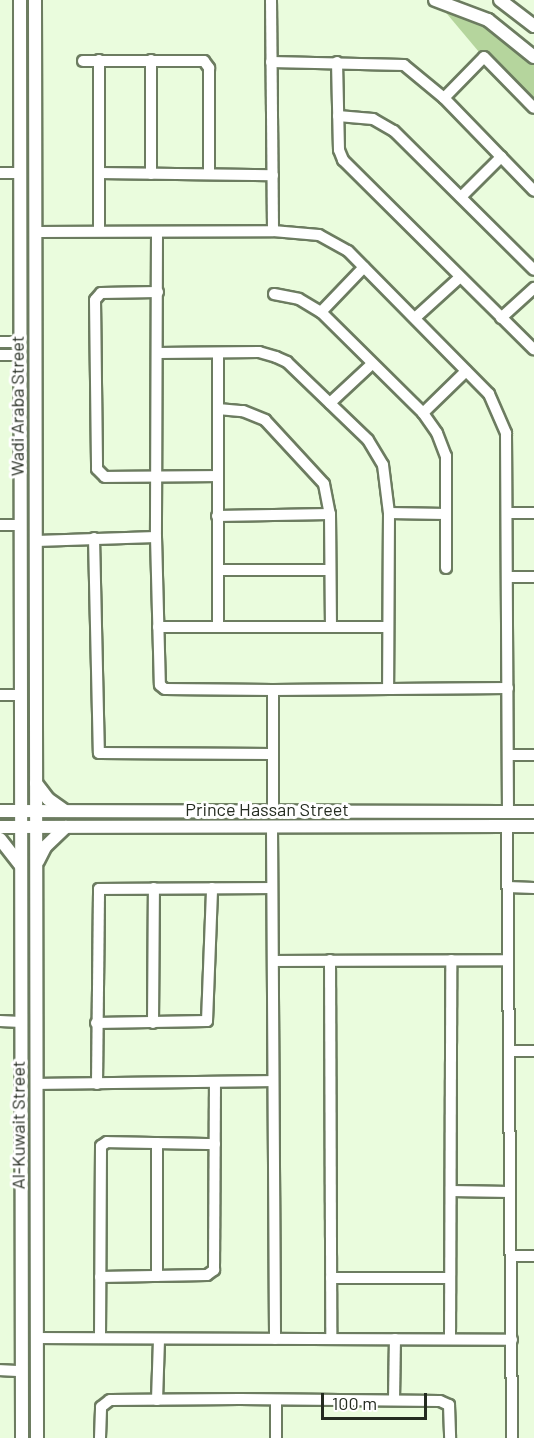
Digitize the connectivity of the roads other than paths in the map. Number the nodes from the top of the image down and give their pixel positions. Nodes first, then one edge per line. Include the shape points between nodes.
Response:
1 (20, 0) edge
2 (35, 0) edge
3 (271, 0) edge
4 (435, 0) edge
5 (500, 0) edge
6 (534, 26) edge
7 (534, 57) edge
8 (99, 60) junction
9 (151, 60) junction
10 (82, 61) dead end
11 (271, 62) junction
12 (337, 62) junction
13 (444, 98) junction
14 (534, 108) edge
15 (338, 116) junction
16 (501, 157) junction
17 (0, 173) edge
18 (20, 173) junction
19 (99, 173) junction
20 (151, 174) junction
21 (210, 174) junction
22 (273, 175) junction
23 (534, 191) edge
24 (461, 197) junction
25 (99, 231) junction
26 (273, 231) junction
27 (35, 232) junction
28 (158, 232) junction
29 (364, 267) junction
30 (534, 270) edge
31 (460, 277) junction
32 (534, 288) edge
33 (158, 292) junction
34 (274, 294) dead end
35 (321, 312) junction
36 (415, 318) junction
37 (501, 318) junction
38 (0, 342) edge
39 (20, 342) junction
40 (534, 350) edge
41 (158, 353) junction
42 (218, 353) junction
43 (0, 355) edge
44 (20, 355) junction
45 (372, 364) junction
46 (466, 371) junction
47 (330, 403) junction
48 (218, 409) junction
49 (423, 413) junction
50 (21, 465) junction
51 (35, 465) junction
52 (218, 476) junction
53 (156, 477) junction
54 (389, 513) junction
55 (508, 513) junction
56 (534, 513) edge
57 (330, 514) junction
58 (446, 514) junction
59 (218, 516) junction
60 (0, 525) edge
61 (21, 525) junction
62 (156, 537) junction
63 (94, 538) junction
64 (36, 541) junction
65 (446, 568) dead end
66 (218, 570) junction
67 (330, 570) junction
68 (508, 577) junction
69 (534, 577) edge
70 (218, 626) junction
71 (158, 627) junction
72 (331, 627) junction
73 (388, 627) junction
74 (388, 688) junction
75 (508, 688) junction
76 (273, 690) junction
77 (0, 695) edge
78 (21, 695) junction
79 (272, 754) junction
80 (508, 755) junction
81 (534, 755) edge
82 (36, 783) junction
83 (21, 785) junction
84 (0, 810) edge
85 (21, 811) junction
86 (36, 811) junction
87 (68, 811) junction
88 (273, 812) junction
89 (508, 812) junction
90 (534, 813) edge
91 (272, 826) junction
92 (507, 826) junction
93 (534, 826) edge
94 (0, 827) edge
95 (21, 827) junction
96 (36, 827) junction
97 (66, 827) junction
98 (0, 839) edge
99 (36, 865) junction
100 (21, 866) junction
101 (508, 887) junction
102 (154, 888) junction
103 (212, 888) junction
104 (272, 888) junction
105 (534, 888) edge
106 (330, 960) junction
107 (451, 960) junction
108 (508, 960) junction
109 (273, 961) junction
110 (0, 1021) edge
111 (21, 1022) junction
112 (96, 1023) junction
113 (153, 1023) junction
114 (509, 1051) junction
115 (534, 1051) edge
116 (273, 1081) junction
117 (215, 1083) junction
118 (36, 1084) junction
119 (97, 1084) junction
120 (157, 1143) junction
121 (215, 1144) junction
122 (451, 1191) junction
123 (510, 1192) junction
124 (37, 1193) junction
125 (22, 1195) junction
126 (511, 1256) junction
127 (534, 1256) edge
128 (157, 1276) junction
129 (100, 1277) junction
130 (331, 1278) junction
131 (450, 1278) junction
132 (37, 1338) junction
133 (100, 1338) junction
134 (159, 1339) junction
135 (275, 1339) junction
136 (331, 1339) junction
137 (395, 1339) junction
138 (450, 1339) junction
139 (512, 1340) junction
140 (0, 1370) edge
141 (22, 1371) junction
142 (157, 1400) junction
143 (276, 1400) junction
144 (394, 1400) junction
145 (22, 1438) edge
146 (37, 1438) edge
147 (100, 1438) edge
148 (276, 1438) edge
149 (450, 1438) edge
150 (512, 1438) edge

1 - 18 main road, Wadi Araba Street
2 - 27 main road, Wadi Araba Street
3 - 11 street
4 - 7 main road via 488,20
5 - 6 main road
8 - 9 street
8 - 10 street
8 - 19 street
9 - 20 street
9 - 21 street via 204,61 209,68
11 - 12 street
11 - 22 street
12 - 13 street via 404,65
12 - 15 street
13 - 14 street via 484,57
13 - 16 street
15 - 24 street via 365,117 383,123
15 - 31 street via 343,160
16 - 23 street
16 - 24 street
17 - 18 street
18 - 39 main road, Wadi Araba Street
19 - 20 street
19 - 25 street
20 - 21 street
21 - 22 street
22 - 26 street
24 - 30 street
25 - 27 street
25 - 28 street
26 - 28 street
26 - 29 street via 319,235 348,251
27 - 51 main road, Wadi Araba Street
28 - 33 street
29 - 35 street
29 - 36 street
31 - 36 street
31 - 37 street
32 - 37 street
33 - 41 street
33 - 53 street via 101,293 95,300 97,469 105,477
34 - 35 street via 304,302
35 - 45 street
36 - 46 street
37 - 40 street
38 - 39 street
39 - 44 main road, Wadi Araba Street
41 - 42 street
41 - 53 street
42 - 47 street via 259,352 276,357
42 - 48 street
43 - 44 street
44 - 50 main road, Wadi Araba Street
45 - 47 street
45 - 49 street
46 - 49 street
46 - 55 street via 489,394 504,421
47 - 54 street via 383,465
48 - 52 street
48 - 57 street via 243,411 265,420 318,475 328,497
49 - 58 street via 443,444 446,456
50 - 51 main road
50 - 61 main road, Wadi Araba Street
51 - 64 main road, Wadi Araba Street
52 - 53 street
52 - 59 street
53 - 62 street
54 - 58 street
54 - 73 street
55 - 56 street
55 - 68 street
57 - 59 street
57 - 67 street
58 - 65 street
59 - 66 street
60 - 61 street
61 - 78 main road, Wadi Araba Street
62 - 63 street
62 - 71 street
63 - 64 street
63 - 79 street via 99,753
64 - 82 main road, Wadi Araba Street
66 - 67 street
66 - 70 street
67 - 72 street
68 - 69 street
68 - 75 street
70 - 71 street
70 - 72 street
71 - 76 street via 157,679 165,689
72 - 73 street
73 - 74 street
74 - 75 street
74 - 76 street
75 - 80 street
76 - 79 street
77 - 78 street
78 - 83 main road, Wadi Araba Street
79 - 88 street
80 - 81 street
80 - 89 street
82 - 86 main road, Wadi Araba Street
82 - 87 main road via 54,805
83 - 84 main road
83 - 85 main road, Wadi Araba Street
84 - 85 main road, Prince Hassan Street
85 - 86 main road, Prince Hassan Street
85 - 95 main road, Al-Kuwait Street
86 - 87 main road, Prince Hassan Street
86 - 96 main road, Al-Kuwait Street
87 - 88 main road, Prince Hassan Street
88 - 89 main road, Prince Hassan Street
89 - 90 main road, Prince Hassan Street
91 - 92 main road, Prince Hassan Street
91 - 97 main road, Prince Hassan Street
91 - 104 street
92 - 93 main road, Prince Hassan Street
92 - 101 street
94 - 95 main road, Prince Hassan Street
95 - 96 main road, Prince Hassan Street
95 - 100 main road, Al-Kuwait Street
96 - 97 main road, Prince Hassan Street
96 - 99 main road, Al-Kuwait Street
97 - 99 main road via 45,847
98 - 100 main road
99 - 118 main road, Al-Kuwait Street
100 - 111 main road, Al-Kuwait Street
101 - 105 street
101 - 108 street
102 - 103 street
102 - 112 street via 104,887 97,893
102 - 113 street
103 - 104 street
103 - 113 street via 210,1016 201,1024
104 - 109 street
106 - 107 street
106 - 109 street
106 - 130 street
107 - 108 street
107 - 122 street
108 - 114 street
109 - 116 street
110 - 111 street
111 - 125 main road, Al-Kuwait Street
112 - 113 street
112 - 119 street
114 - 115 street
114 - 123 street
116 - 117 street
116 - 135 street
117 - 119 street
117 - 121 street
118 - 119 street
118 - 124 main road, Al-Kuwait Street
120 - 121 street
120 - 128 street
120 - 129 street via 107,1142 101,1146
121 - 128 street via 214,1270 207,1275
122 - 123 street
122 - 131 street
123 - 126 street
124 - 125 main road
124 - 132 main road, Al-Kuwait Street
125 - 141 main road, Al-Kuwait Street
126 - 127 street
126 - 139 street
128 - 129 street
129 - 133 street
130 - 131 street
130 - 136 street
131 - 138 street
132 - 133 street
132 - 146 main road, Al-Kuwait Street
133 - 134 street
134 - 135 street
134 - 142 street
135 - 136 street
136 - 137 street
137 - 138 street
137 - 144 street
138 - 139 street
139 - 150 street
140 - 141 street
141 - 145 main road, Al-Kuwait Street
142 - 143 street
142 - 147 street via 103,1403
143 - 144 street
143 - 148 street
144 - 149 street via 446,1403

